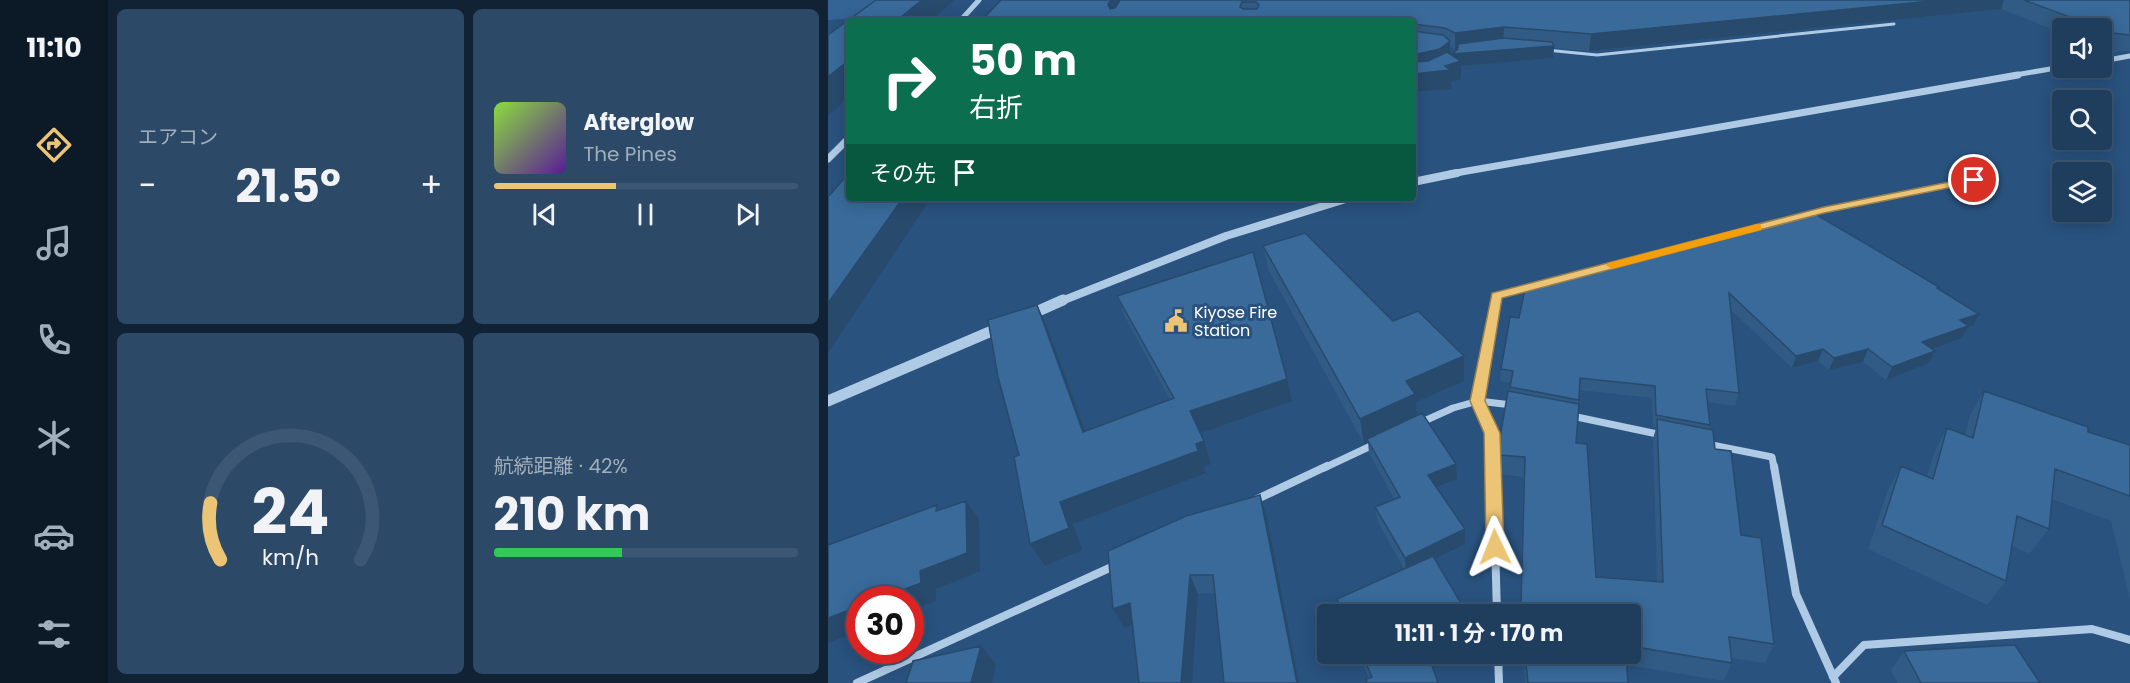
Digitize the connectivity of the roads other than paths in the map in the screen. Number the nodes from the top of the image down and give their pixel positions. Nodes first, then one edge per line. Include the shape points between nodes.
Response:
1 (979, 0) edge
2 (963, 18) edge
3 (1894, 24) edge
4 (1538, 50) edge
5 (2130, 56) edge
6 (2112, 59) edge
7 (2052, 69) edge
8 (846, 141) edge
9 (828, 159) edge
10 (1995, 175) dead end
11 (1416, 181) edge
12 (1339, 201) edge
13 (1711, 239) edge
14 (1609, 266) edge
15 (1564, 278) edge
16 (1553, 281) edge
17 (828, 401) edge
18 (1478, 401) junction
19 (1519, 406) edge
20 (1565, 415) edge
21 (1410, 428) edge
22 (1668, 436) edge
23 (1388, 438) edge
24 (1703, 443) edge
25 (1246, 504) edge
26 (1127, 560) edge
27 (1497, 604) edge
28 (2130, 640) edge
29 (1498, 664) edge
30 (1835, 680) edge
31 (856, 683) edge
32 (1499, 683) edge

1 - 2 street
3 - 4 street via 1598,55
5 - 6 street
7 - 11 street
8 - 9 street
10 - 13 street via 1824,210
12 - 17 street via 1176,254
14 - 15 street
16 - 18 street via 1496,296
18 - 19 street
18 - 21 street
18 - 27 street via 1492,433
20 - 22 street
23 - 25 street
24 - 30 street via 1772,457 1796,594
26 - 31 street
28 - 30 street via 2092,628 1864,645
29 - 32 street

